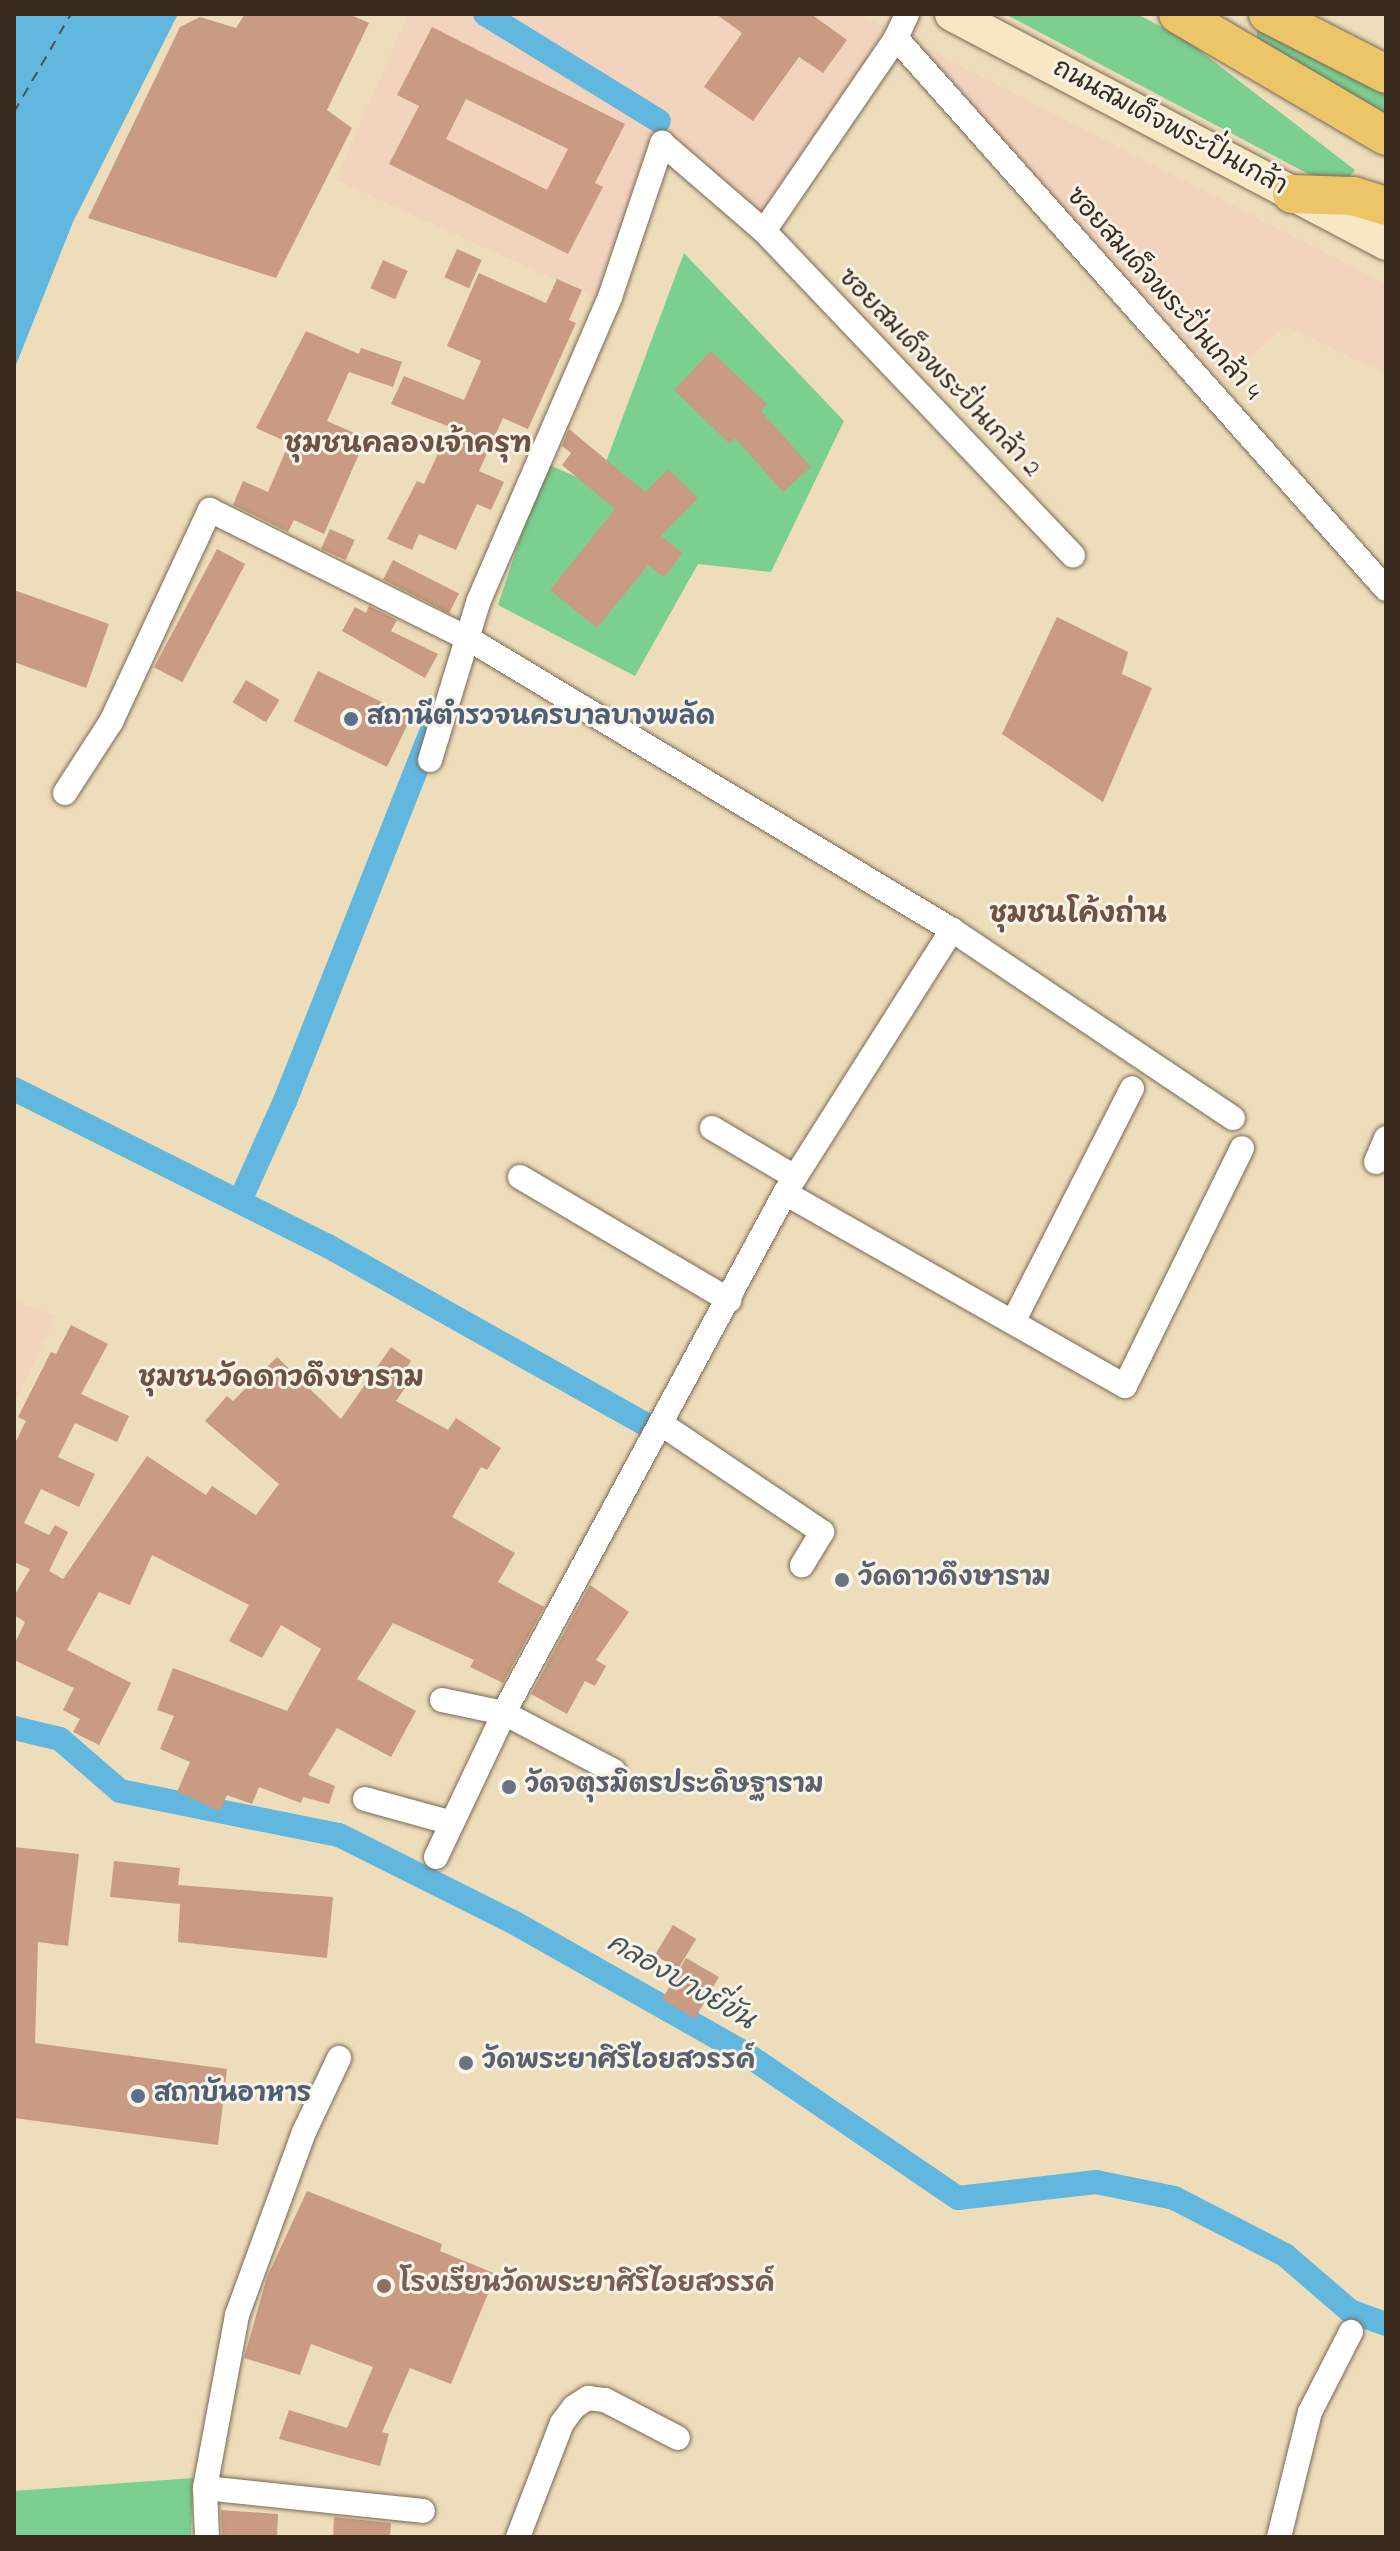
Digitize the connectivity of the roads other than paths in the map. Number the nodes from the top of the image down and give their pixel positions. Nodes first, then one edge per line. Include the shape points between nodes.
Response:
1 (907, 14) edge
2 (952, 14) edge
3 (1178, 14) edge
4 (1268, 14) edge
5 (896, 38) junction
6 (1386, 74) edge
7 (1386, 136) edge
8 (1292, 194) junction
9 (1386, 206) edge
10 (764, 231) junction
11 (1386, 243) edge
12 (1073, 555) dead end
13 (1386, 589) edge
14 (469, 639) junction
15 (430, 760) dead end
16 (65, 793) dead end
17 (952, 930) junction
18 (1132, 1088) dead end
19 (1233, 1118) dead end
20 (712, 1128) dead end
21 (1386, 1138) edge
22 (1242, 1148) dead end
23 (1376, 1162) dead end
24 (520, 1177) dead end
25 (790, 1185) junction
26 (729, 1300) junction
27 (1014, 1320) junction
28 (663, 1425) junction
29 (802, 1565) dead end
30 (442, 1700) dead end
31 (504, 1713) junction
32 (614, 1771) dead end
33 (365, 1799) dead end
34 (452, 1823) junction
35 (436, 1857) dead end
36 (339, 2058) dead end
37 (1351, 2332) dead end
38 (678, 2438) dead end
39 (205, 2488) junction
40 (423, 2511) dead end
41 (207, 2537) edge
42 (518, 2537) edge
43 (1279, 2537) edge

1 - 5 street
2 - 8 main road, ถนนสมเด็จพระปิ่นเกล้า
3 - 7 main road
4 - 6 main road
5 - 10 street
5 - 13 street, ซอยสมเด็จพระปิ่นเกล้า 4
8 - 9 main road via 1353,196
8 - 11 main road, ถนนสมเด็จพระปิ่นเกล้า
10 - 12 street, ซอยสมเด็จพระปิ่นเกล้า 2
10 - 14 street, ซอยสมเด็จพระปิ่นเกล้า 2 via 662,143 610,297 479,600
14 - 15 street, ซอยสมเด็จพระปิ่นเกล้า 2
14 - 16 street via 210,510 111,722
14 - 17 street
17 - 19 street
17 - 25 street
18 - 27 street
20 - 25 street
21 - 23 street
22 - 27 street via 1125,1386
24 - 26 street
25 - 26 street
25 - 27 street
26 - 28 street
28 - 29 street via 822,1532
28 - 31 street
30 - 31 street
31 - 32 street
31 - 34 street
33 - 34 street
34 - 35 street
36 - 39 street via 304,2132 237,2315
37 - 43 street via 1310,2412
38 - 42 street via 605,2400 588,2398 562,2423
39 - 40 street
39 - 41 street

